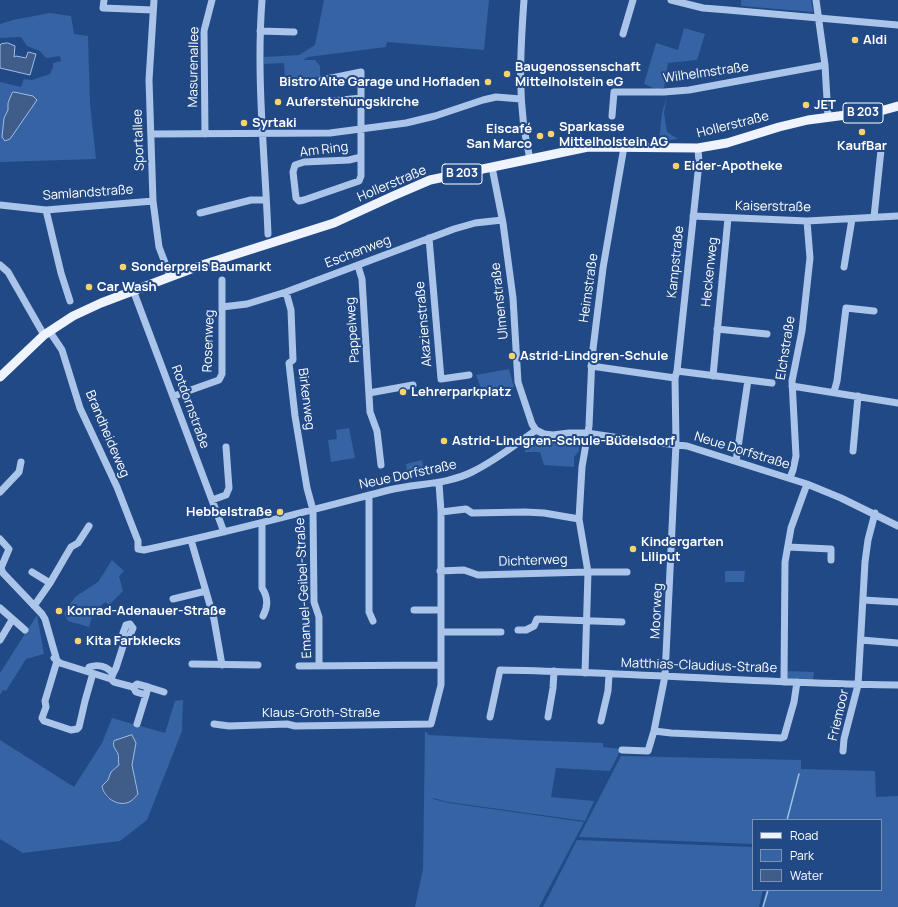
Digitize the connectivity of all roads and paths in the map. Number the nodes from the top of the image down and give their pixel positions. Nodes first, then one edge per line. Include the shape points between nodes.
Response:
1 (104, 0) edge
2 (154, 0) edge
3 (212, 0) edge
4 (262, 0) edge
5 (524, 0) edge
6 (633, 0) edge
7 (671, 0) edge
8 (816, 0) edge
9 (154, 10) junction
10 (818, 19) junction
11 (898, 25) edge
12 (260, 31) junction
13 (294, 32) dead end
14 (623, 34) dead end
15 (825, 65) junction
16 (322, 80) dead end
17 (361, 98) junction
18 (521, 99) junction
19 (322, 102) dead end
20 (898, 106) edge
21 (612, 116) dead end
22 (828, 117) junction
23 (361, 130) junction
24 (151, 134) junction
25 (205, 134) junction
26 (263, 134) junction
27 (624, 147) junction
28 (698, 148) junction
29 (881, 150) dead end
30 (361, 157) junction
31 (530, 159) junction
32 (492, 168) junction
33 (266, 200) junction
34 (153, 201) junction
35 (0, 205) edge
36 (46, 210) junction
37 (200, 213) dead end
38 (693, 216) junction
39 (898, 216) edge
40 (874, 217) junction
41 (728, 218) junction
42 (852, 219) junction
43 (502, 220) junction
44 (807, 221) junction
45 (268, 234) dead end
46 (429, 238) junction
47 (0, 265) edge
48 (358, 266) junction
49 (844, 267) dead end
50 (170, 276) junction
51 (222, 280) dead end
52 (133, 290) junction
53 (286, 292) junction
54 (70, 301) dead end
55 (222, 307) junction
56 (874, 311) dead end
57 (717, 329) junction
58 (47, 334) junction
59 (767, 334) dead end
60 (592, 366) junction
61 (469, 375) dead end
62 (676, 375) junction
63 (713, 376) junction
64 (0, 377) edge
65 (748, 380) junction
66 (772, 383) dead end
67 (413, 385) dead end
68 (792, 386) junction
69 (834, 392) junction
70 (369, 393) junction
71 (174, 396) junction
72 (858, 396) junction
73 (898, 403) edge
74 (536, 430) junction
75 (587, 433) junction
76 (676, 444) junction
77 (226, 447) dead end
78 (853, 451) dead end
79 (736, 461) junction
80 (21, 462) dead end
81 (381, 464) dead end
82 (790, 478) junction
83 (439, 482) junction
84 (807, 484) junction
85 (0, 492) edge
86 (369, 496) junction
87 (212, 500) junction
88 (313, 510) junction
89 (441, 512) junction
90 (875, 513) junction
91 (579, 519) junction
92 (262, 523) junction
93 (89, 526) dead end
94 (898, 526) edge
95 (224, 532) junction
96 (0, 539) edge
97 (191, 540) junction
98 (788, 547) junction
99 (138, 549) joint
100 (831, 560) dead end
101 (1, 568) edge
102 (440, 570) junction
103 (32, 572) dead end
104 (588, 572) junction
105 (627, 572) dead end
106 (50, 584) junction
107 (206, 591) junction
108 (173, 599) dead end
109 (863, 600) junction
110 (898, 602) edge
111 (34, 606) junction
112 (0, 608) edge
113 (414, 610) dead end
114 (440, 610) junction
115 (263, 616) dead end
116 (12, 620) junction
117 (373, 621) dead end
118 (587, 621) junction
119 (622, 622) dead end
120 (25, 630) dead end
121 (518, 630) dead end
122 (441, 632) junction
123 (501, 632) dead end
124 (126, 637) dead end
125 (0, 640) edge
126 (861, 640) junction
127 (898, 643) edge
128 (56, 661) junction
129 (192, 664) dead end
130 (222, 665) junction
131 (258, 665) dead end
132 (319, 665) junction
133 (441, 665) junction
134 (299, 666) dead end
135 (554, 671) junction
136 (90, 672) junction
137 (585, 673) junction
138 (608, 674) junction
139 (112, 676) junction
140 (665, 676) junction
141 (784, 682) junction
142 (797, 682) junction
143 (858, 685) junction
144 (898, 685) edge
145 (148, 687) junction
146 (133, 688) junction
147 (164, 692) dead end
148 (146, 695) junction
149 (490, 717) dead end
150 (548, 717) dead end
151 (601, 721) dead end
152 (137, 724) dead end
153 (214, 724) dead end
154 (654, 730) junction
155 (622, 750) dead end
156 (843, 752) dead end

1 - 9 street via 104,8
2 - 9 street, Sportallee
3 - 25 street, Masurenallee via 204,31
4 - 12 street
5 - 18 street via 520,47
6 - 14 street
7 - 10 street via 703,8
8 - 10 street
9 - 24 street, Sportallee via 149,80
10 - 11 street
10 - 15 street
12 - 13 street
12 - 26 street
15 - 21 street, Wilhelmstraße via 689,90 614,92
15 - 22 street
16 - 17 street, Am Ring via 361,72
17 - 19 street
17 - 23 street, Am Ring
18 - 23 street via 483,100 419,120
18 - 31 street via 524,133
20 - 22 main road, Hollerstraße / B 203
22 - 28 main road, Hollerstraße / B 203
23 - 26 street
23 - 30 street, Am Ring
24 - 25 street
24 - 34 street, Sportallee
25 - 26 street
26 - 33 street
27 - 28 main road, Hollerstraße / B 203
27 - 31 main road, Hollerstraße / B 203 via 588,147
27 - 60 street, Heimstraße via 603,268
28 - 38 street, Kampstraße via 699,163
29 - 40 street
30 - 30 street, Am Ring via 359,182 304,200 299,201 296,198 295,165
31 - 32 main road, Hollerstraße / B 203
32 - 43 street, Ulmenstraße
32 - 50 main road, Hollerstraße / B 203 via 430,180 334,223
33 - 37 street via 250,200
33 - 45 street
34 - 36 street, Samlandstraße
34 - 50 street, Sportallee via 159,247
35 - 36 street, Samlandstraße
36 - 54 street
38 - 41 street, Kaiserstraße
38 - 62 street, Kampstraße
39 - 40 street, Kaiserstraße
40 - 42 street, Kaiserstraße
41 - 44 street, Kaiserstraße
41 - 57 street, Heckenweg
42 - 44 street, Kaiserstraße
42 - 49 street
43 - 46 street, Eschenweg via 475,223
43 - 74 street, Ulmenstraße via 513,298 518,382
44 - 68 street, Elchstraße via 810,258 802,331
46 - 48 street, Eschenweg
46 - 61 street, Akazienstraße via 441,379
47 - 58 street, Brandheideweg via 8,272
48 - 53 street, Eschenweg
48 - 70 street, Pappelweg via 362,279
50 - 52 main road, Hollerstraße / B 203
51 - 55 street, Rosenweg
52 - 58 main road, Hollerstraße / B 203 via 73,316
52 - 71 street, Rotdornstraße
53 - 55 street, Eschenweg via 247,304
53 - 88 street, Birkenweg via 293,326 293,360 289,363 292,394
55 - 71 street, Rosenweg via 222,374 219,380
56 - 69 street via 846,308
57 - 59 street
57 - 63 street, Heckenweg
58 - 64 main road, Hollerstraße / B 203
58 - 99 street, Brandheideweg via 62,350 80,408 117,488 138,541
60 - 62 street
60 - 75 street, Heimstraße
62 - 63 street
62 - 76 street, Kampstraße
63 - 65 street
65 - 66 street
65 - 79 street
67 - 70 street
68 - 69 street
68 - 82 street, Elchstraße via 796,456
69 - 72 street
70 - 81 street, Pappelweg via 370,412 377,431
71 - 87 street, Rotdornstraße
72 - 73 street
72 - 78 street
74 - 75 street, Neue Dorfstraße via 553,435
74 - 83 street, Neue Dorfstraße via 494,460 472,472 450,481
75 - 76 street, Neue Dorfstraße
75 - 91 street, Heimstraße
76 - 79 street, Neue Dorfstraße
76 - 140 street, Moorweg
77 - 87 street via 229,488 226,496
79 - 82 street, Neue Dorfstraße
80 - 85 street via 19,472
82 - 84 street, Neue Dorfstraße
83 - 86 street, Neue Dorfstraße via 408,486
83 - 89 street
84 - 90 street, Neue Dorfstraße
84 - 98 street via 791,528
86 - 88 street, Neue Dorfstraße
86 - 117 street via 369,612
87 - 95 street, Rotdornstraße
88 - 92 street, Neue Dorfstraße
88 - 132 street, Emanuel-Geibel-Straße via 314,602 319,617
89 - 91 street via 466,509 472,513 537,513
89 - 102 street
90 - 94 street, Neue Dorfstraße
90 - 109 street, Friemoor via 868,540
91 - 104 street, Heimstraße
92 - 95 street, Neue Dorfstraße
92 - 115 street via 262,588 267,595
93 - 106 street via 78,543 71,547
95 - 97 street, Neue Dorfstraße
96 - 101 street via 9,548
97 - 99 street, Neue Dorfstraße
97 - 107 street
98 - 100 street via 831,549
98 - 141 street via 785,562
101 - 111 street
102 - 104 street, Dichterweg via 464,570 478,575
102 - 114 street
103 - 106 street
104 - 105 street, Dichterweg
104 - 118 street, Heimstraße
106 - 111 street
107 - 108 street
107 - 130 street
109 - 110 street
109 - 126 street, Friemoor
111 - 128 street via 45,619
112 - 116 street
113 - 114 street
114 - 122 street
116 - 120 street
116 - 125 street
118 - 119 street
118 - 121 street via 537,619 534,626
118 - 137 street, Heimstraße
122 - 123 street
122 - 133 street
124 - 139 street
126 - 127 street
126 - 143 street, Friemoor
128 - 136 street
128 - 136 street via 42,718 44,721 71,730 77,729 81,720
129 - 130 street
130 - 131 street
132 - 133 street, Emanuel-Geibel-Straße
132 - 134 street, Emanuel-Geibel-Straße
133 - 153 street, Klaus-Groth-Straße via 441,685 432,724
135 - 137 street, Matthias-Claudius-Straße
135 - 149 street, Matthias-Claudius-Straße via 500,670
135 - 150 street
136 - 139 street via 89,667 100,666 109,669
137 - 138 street, Matthias-Claudius-Straße
138 - 140 street, Matthias-Claudius-Straße
138 - 151 street via 608,691
139 - 146 street via 114,682
140 - 141 street, Matthias-Claudius-Straße
140 - 154 street, Moorweg
141 - 142 street, Matthias-Claudius-Straße
142 - 143 street, Matthias-Claudius-Straße
142 - 154 street via 794,702 784,736 781,738 678,734
143 - 144 street, Matthias-Claudius-Straße
143 - 156 street, Friemoor
145 - 146 street via 137,684
145 - 147 street
145 - 148 street
146 - 148 street via 136,692
148 - 152 street
154 - 155 street, Moorweg via 648,751

